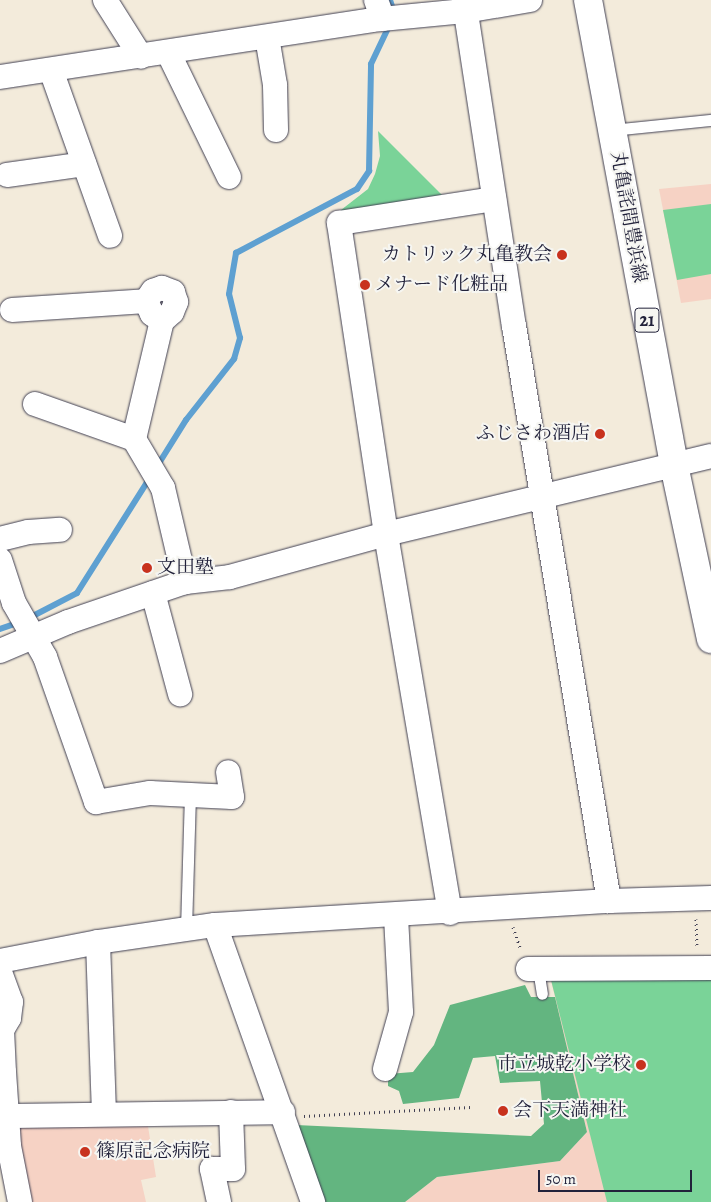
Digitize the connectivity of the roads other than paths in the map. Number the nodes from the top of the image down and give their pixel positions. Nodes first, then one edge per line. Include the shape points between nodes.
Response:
1 (106, 0) edge
2 (530, 0) edge
3 (588, 0) edge
4 (464, 6) edge
5 (389, 9) edge
6 (266, 37) junction
7 (168, 52) junction
8 (141, 57) junction
9 (51, 70) junction
10 (0, 77) edge
11 (711, 120) edge
12 (276, 130) dead end
13 (612, 130) junction
14 (84, 164) junction
15 (7, 175) dead end
16 (229, 177) dead end
17 (494, 199) junction
18 (110, 236) dead end
19 (12, 310) dead end
20 (35, 404) dead end
21 (134, 439) junction
22 (711, 456) edge
23 (674, 465) junction
24 (543, 499) junction
25 (60, 530) dead end
26 (386, 534) junction
27 (0, 538) edge
28 (0, 560) edge
29 (185, 582) junction
30 (153, 593) junction
31 (29, 628) junction
32 (711, 639) edge
33 (0, 651) edge
34 (180, 694) dead end
35 (228, 772) dead end
36 (190, 795) junction
37 (703, 899) edge
38 (609, 901) junction
39 (450, 912) junction
40 (396, 916) junction
41 (215, 925) junction
42 (186, 929) junction
43 (98, 942) junction
44 (0, 961) edge
45 (705, 968) edge
46 (533, 969) joint
47 (0, 972) edge
48 (542, 994) dead end
49 (1, 1030) edge
50 (385, 1069) dead end
51 (231, 1112) junction
52 (104, 1114) junction
53 (284, 1114) junction
54 (7, 1116) junction
55 (20, 1202) edge
56 (219, 1202) edge
57 (313, 1202) edge

1 - 8 street
2 - 4 street
3 - 13 main road, 丸亀詫間豊浜線 / 21
4 - 5 street
4 - 17 street
5 - 6 street
6 - 7 street
6 - 12 street via 275,85
7 - 8 street
7 - 16 street
8 - 9 street
9 - 10 street
9 - 14 street
11 - 13 lane
13 - 23 main road, 丸亀詫間豊浜線 / 21
14 - 15 street
14 - 18 street
17 - 24 street
17 - 26 street via 339,223
19 - 21 street via 146,301 152,314 162,321
20 - 21 street
21 - 29 street via 161,484
22 - 23 street
23 - 24 street
23 - 32 main road, 丸亀詫間豊浜線 / 21
24 - 26 street
24 - 38 street
25 - 27 street
26 - 29 street via 230,577
26 - 39 street
28 - 31 street
29 - 30 street
30 - 31 street
30 - 34 street
31 - 33 street
31 - 36 street via 45,657 96,802 150,793
35 - 36 street via 232,797
36 - 42 lane
37 - 38 street
38 - 39 street
39 - 40 street
40 - 41 street
40 - 50 street via 401,1012
41 - 42 street
41 - 53 street
42 - 43 street
43 - 44 street
43 - 52 street
45 - 46 street
46 - 48 lane
47 - 49 street via 11,1002 9,1018
49 - 54 street
51 - 52 street
51 - 53 street
51 - 56 street via 233,1170 212,1169
52 - 54 street
53 - 57 street
54 - 55 street via 9,1146

